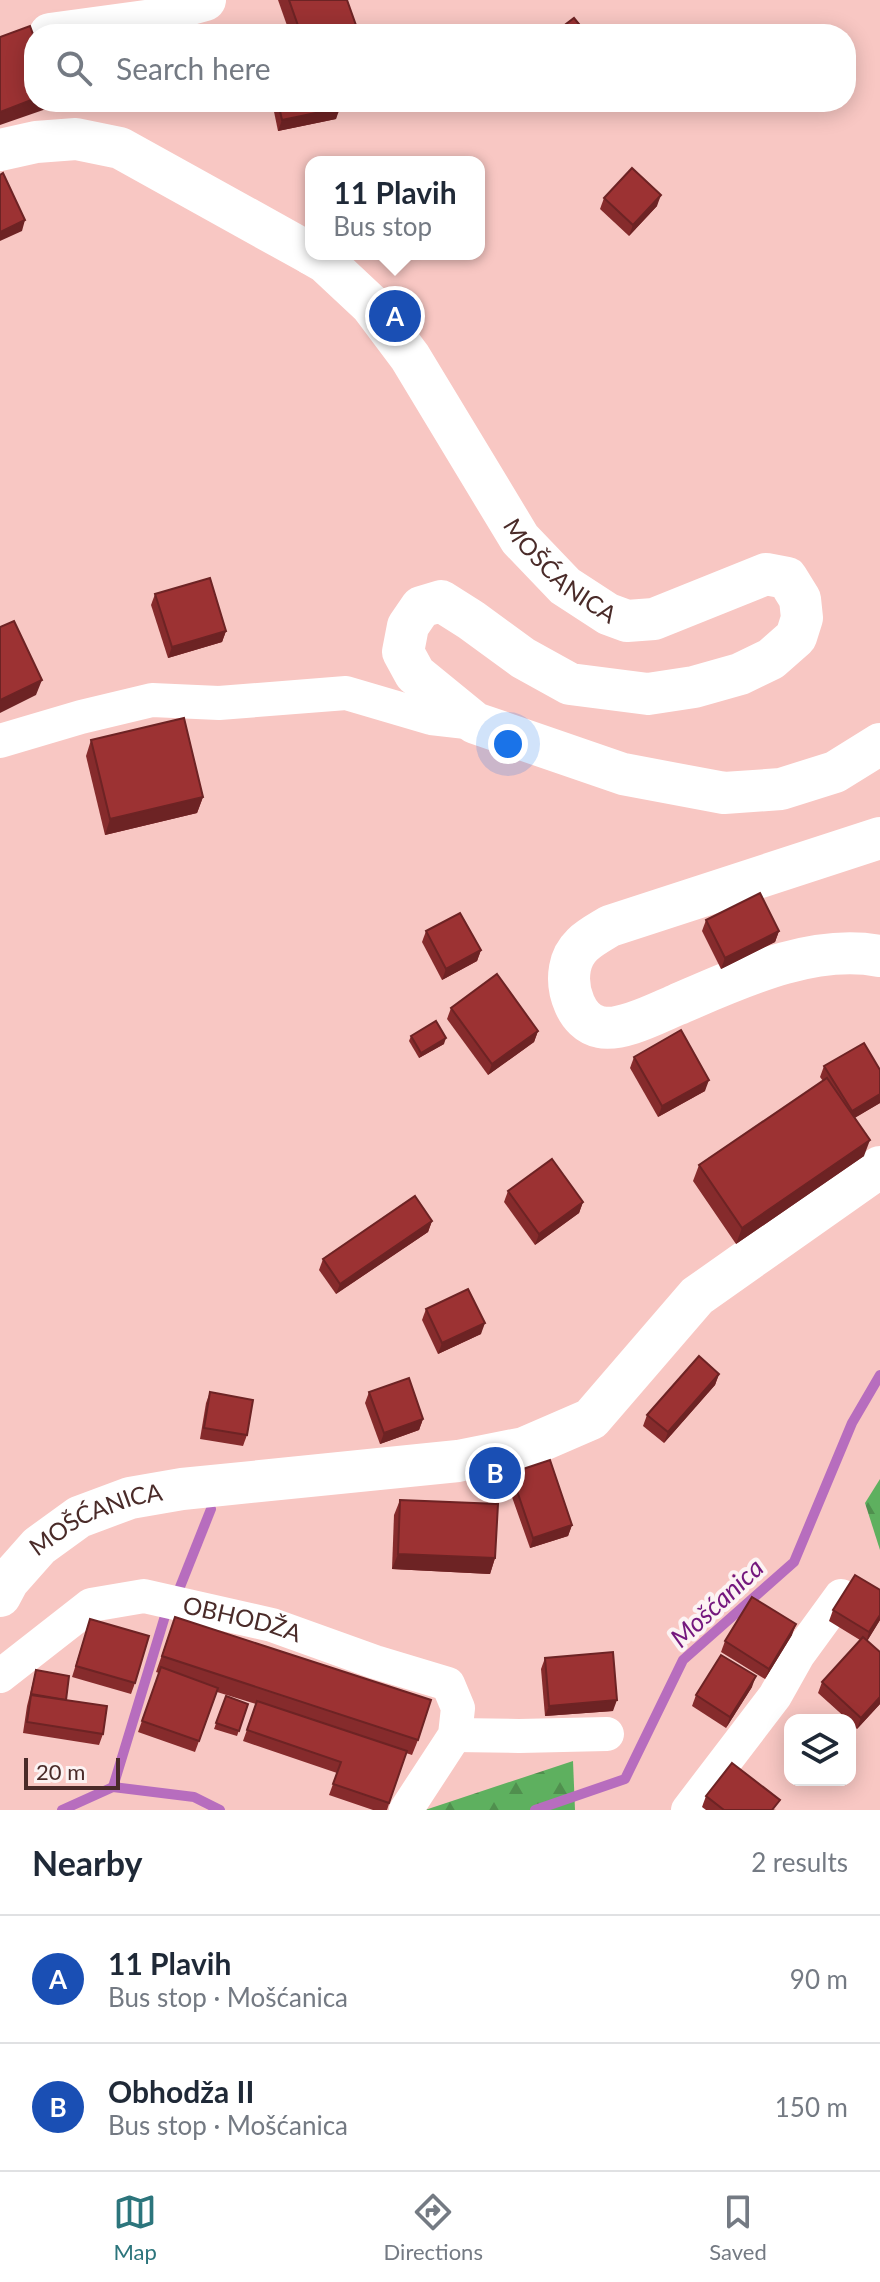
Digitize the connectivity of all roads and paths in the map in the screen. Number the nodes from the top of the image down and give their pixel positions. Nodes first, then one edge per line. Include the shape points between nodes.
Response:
1 (205, 0) edge
2 (123, 24) edge
3 (0, 150) edge
4 (305, 251) edge
5 (322, 260) edge
6 (475, 723) junction
7 (0, 741) edge
8 (880, 744) edge
9 (880, 838) edge
10 (880, 956) edge
11 (880, 1167) edge
12 (0, 1596) edge
13 (841, 1596) edge
14 (0, 1676) edge
15 (607, 1734) dead end
16 (455, 1735) junction
17 (406, 1810) edge
18 (688, 1810) edge

1 - 2 main road via 161,19
3 - 4 main road, MOŠĆANICA via 76,139 120,148
5 - 6 main road, MOŠĆANICA via 371,305 410,357 520,539 565,586 627,621 654,619 766,574 787,578 800,599 796,637 771,659 740,674 648,694 570,684 441,601 421,607 408,626 403,652 415,674
6 - 7 street, MOŠĆANICA via 431,718 346,693 219,703 152,700
6 - 8 main road, MOŠĆANICA via 623,774 724,793 781,789 835,772
9 - 10 main road via 610,926 582,943 568,983 582,1017 600,1027 619,1027 759,970 810,957
11 - 12 main road, MOŠĆANICA via 697,1296 591,1419 524,1448 458,1461 130,1498 79,1517 39,1546
13 - 18 street via 775,1696
14 - 16 street, OBHODŽA via 91,1605 144,1596 272,1625 448,1684 458,1708
15 - 16 street
16 - 17 street

